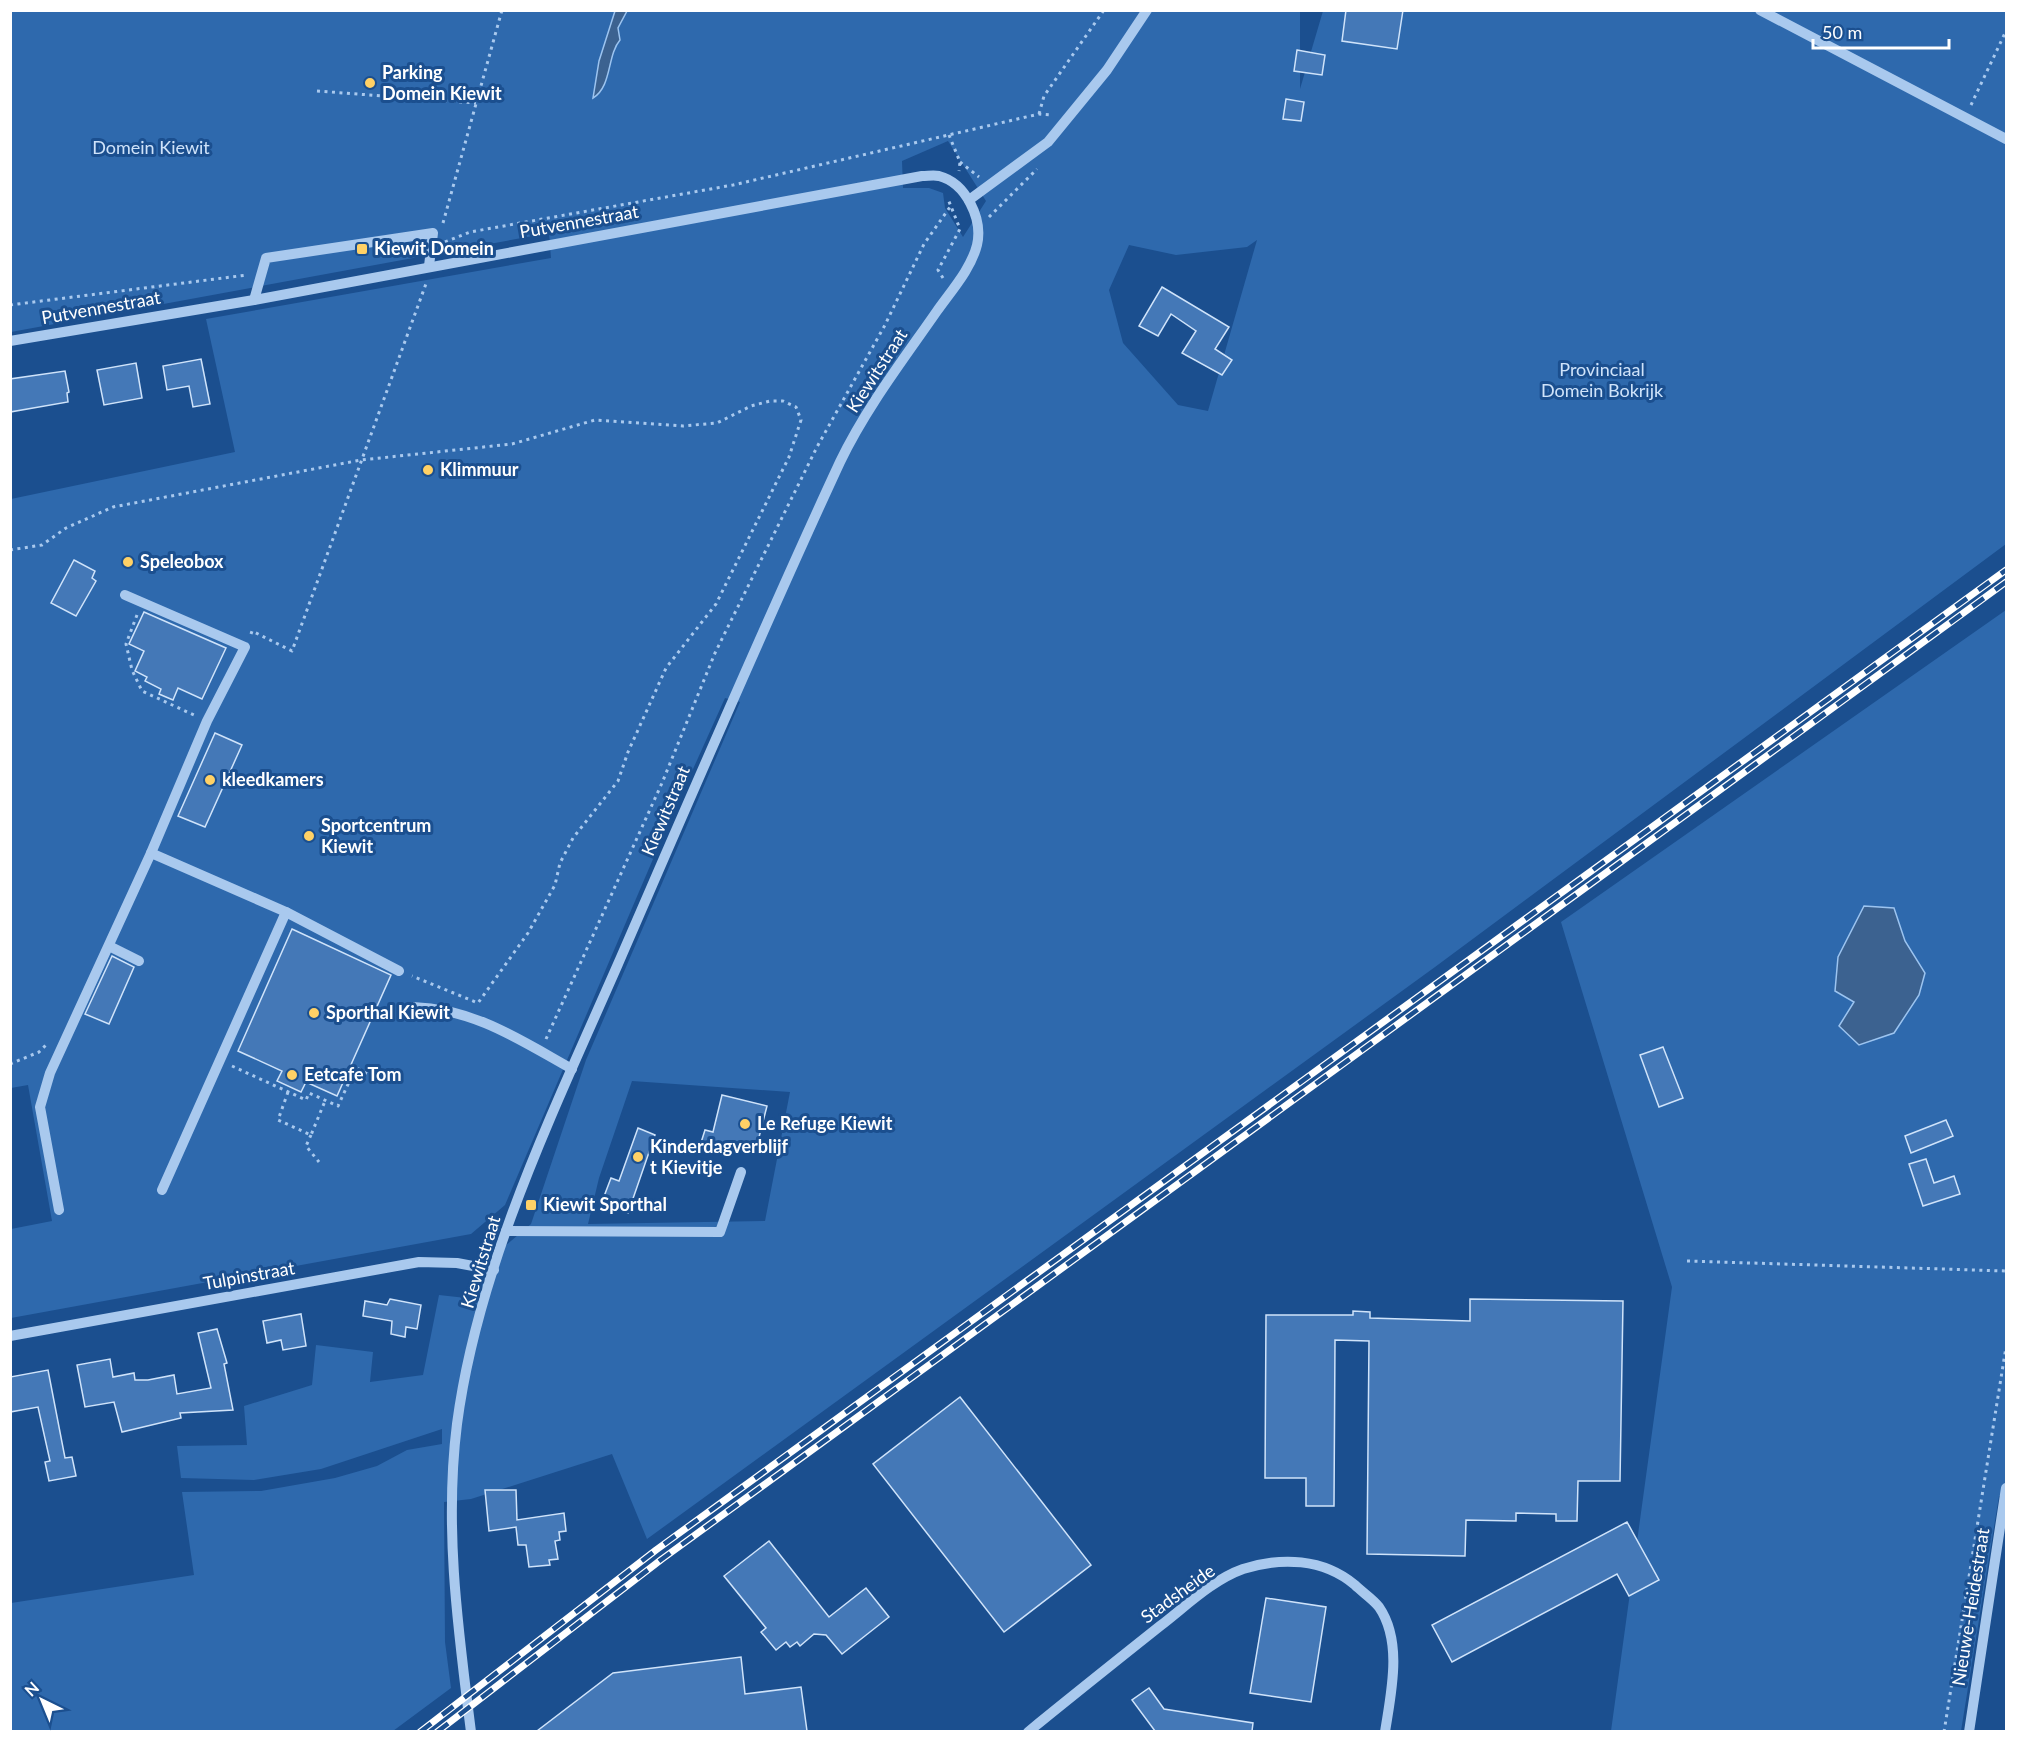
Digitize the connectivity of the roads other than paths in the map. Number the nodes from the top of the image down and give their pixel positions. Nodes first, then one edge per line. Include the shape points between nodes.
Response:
1 (1147, 10) edge
2 (1760, 10) edge
3 (2007, 139) edge
4 (969, 200) junction
5 (431, 266) junction
6 (254, 300) junction
7 (10, 341) edge
8 (125, 595) dead end
9 (151, 853) junction
10 (286, 912) junction
11 (108, 946) junction
12 (139, 961) dead end
13 (399, 971) road end
14 (413, 1007) dead end
15 (572, 1070) junction
16 (741, 1172) dead end
17 (162, 1190) dead end
18 (59, 1210) dead end
19 (506, 1231) junction
20 (494, 1270) junction
21 (10, 1336) edge
22 (2007, 1488) edge
23 (471, 1731) edge
24 (1028, 1731) edge
25 (1384, 1731) edge
26 (1969, 1731) edge

1 - 4 street via 1070,118 1048,142
2 - 3 street
4 - 5 street, Putvennestraat via 955,184 939,176 922,176
4 - 15 street, Kiewitstraat via 978,221 978,242 973,255 877,398 843,457
5 - 6 street, Putvennestraat
5 - 6 street via 433,233 266,258
6 - 7 street, Putvennestraat
8 - 9 street via 244,647 207,721
9 - 10 street
9 - 11 street
10 - 13 street
10 - 17 street
11 - 12 street
11 - 18 street via 50,1073 40,1107
14 - 15 street via 443,1008 487,1022
15 - 19 street, Kiewitstraat
16 - 19 street via 720,1232
19 - 20 street, Kiewitstraat
20 - 21 street, Tulpinstraat via 457,1263 419,1262
20 - 23 street, Kiewitstraat via 465,1377 452,1478 452,1566
22 - 26 street, Nieuwe-Heidestraat
24 - 25 street, Stadsheide via 1206,1590 1240,1570 1270,1562 1295,1561 1323,1566 1350,1582 1378,1607 1391,1640 1394,1676

